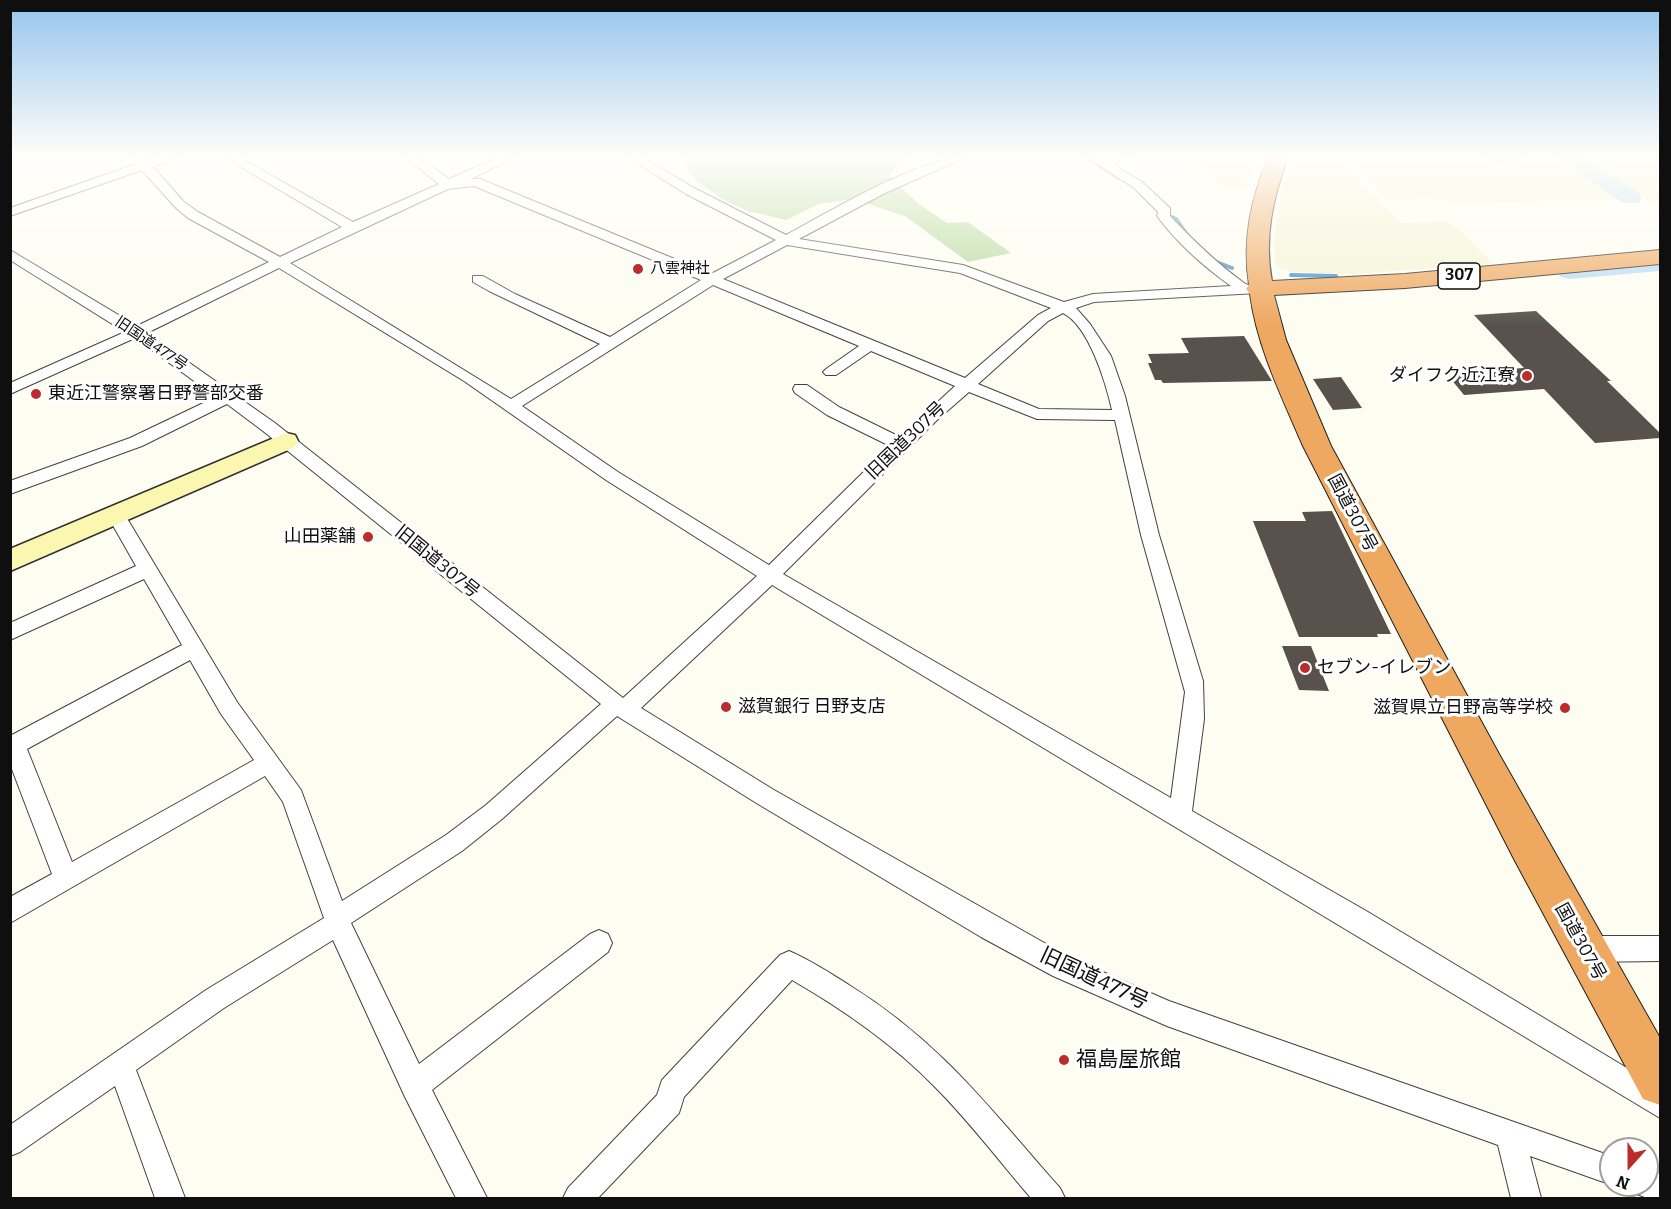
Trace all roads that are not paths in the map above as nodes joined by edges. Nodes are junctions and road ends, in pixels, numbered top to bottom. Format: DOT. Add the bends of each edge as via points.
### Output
graph roads {
  1 [pos="191,213"];
  2 [pos="327,213"];
  3 [pos="385,213"];
  4 [pos="553,213"];
  5 [pos="732,213"];
  6 [pos="838,213"];
  7 [pos="1163,213"];
  8 [pos="1260,213"];
  9 [pos="352,228"];
  10 [pos="787,241"];
  11 [pos="10,254"];
  12 [pos="1660,257"];
  13 [pos="279,262"];
  14 [pos="478,279"];
  15 [pos="714,279"];
  16 [pos="1251,289"];
  17 [pos="1062,307"];
  18 [pos="136,332"];
  19 [pos="609,343"];
  20 [pos="870,345"];
  21 [pos="831,372"];
  22 [pos="965,385"];
  23 [pos="10,389"];
  24 [pos="801,389"];
  25 [pos="229,397"];
  26 [pos="511,406"];
  27 [pos="1121,415"];
  28 [pos="286,441"];
  29 [pos="902,445"];
  30 [pos="10,488"];
  31 [pos="116,515"];
  32 [pos="10,561"];
  33 [pos="147,569"];
  34 [pos="770,575"];
  35 [pos="10,632"];
  36 [pos="193,649"];
  37 [pos="621,707"];
  38 [pos="12,746"];
  39 [pos="268,763"];
  40 [pos="1180,815"];
  41 [pos="66,879"];
  42 [pos="10,911"];
  43 [pos="337,921"];
  44 [pos="599,943"];
  45 [pos="1583,949"];
  46 [pos="1660,950"];
  47 [pos="120,1063"];
  48 [pos="1660,1082"];
  49 [pos="415,1087"];
  50 [pos="1660,1104"];
  51 [pos="1510,1137"];
  52 [pos="10,1142"];
  53 [pos="1599,1167"];
  54 [pos="170,1198"];
  55 [pos="472,1198"];
  56 [pos="578,1198"];
  57 [pos="1050,1198"];
  58 [pos="1526,1198"];
  1 -- 13 [label="street"];
  2 -- 9 [label="street"];
  3 -- 9 [label="street"];
  4 -- 15 [label="street"];
  5 -- 10 [label="street"];
  6 -- 10 [label="street"];
  7 -- 16 [label="street" via="1212,266"];
  8 -- 16 [label="highway, 国道307号"];
  9 -- 13 [label="street"];
  10 -- 15 [label="street"];
  10 -- 17 [label="street" via="963,268"];
  11 -- 18 [label="street, 旧国道477号"];
  12 -- 16 [label="highway, 307" via="1405,281"];
  13 -- 18 [label="street"];
  13 -- 26 [label="street"];
  14 -- 19 [label="street" via="520,303 556,315"];
  15 -- 19 [label="street"];
  15 -- 20 [label="street"];
  16 -- 17 [label="street, 旧国道307号" via="1110,296"];
  16 -- 45 [label="highway, 国道307号" via="1317,446"];
  17 -- 22 [label="street, 旧国道307号"];
  17 -- 27 [label="street" via="1073,312 1103,356"];
  18 -- 23 [label="street"];
  18 -- 25 [label="street, 旧国道477号"];
  19 -- 26 [label="street"];
  20 -- 21 [label="street"];
  20 -- 22 [label="street"];
  22 -- 27 [label="street" via="1037,414"];
  22 -- 29 [label="street, 旧国道307号"];
  24 -- 29 [label="street" via="833,411"];
  25 -- 28 [label="street, 旧国道477号"];
  25 -- 30 [label="street" via="136,442"];
  26 -- 34 [label="street" via="612,476"];
  27 -- 40 [label="street" via="1195,692"];
  28 -- 31 [label="street"];
  28 -- 37 [label="street, 旧国道307号"];
  29 -- 34 [label="street, 旧国道307号"];
  31 -- 32 [label="street"];
  31 -- 33 [label="street"];
  33 -- 35 [label="street"];
  33 -- 36 [label="street"];
  34 -- 37 [label="street, 旧国道307号"];
  34 -- 40 [label="street"];
  36 -- 38 [label="street"];
  36 -- 39 [label="street"];
  37 -- 43 [label="street" via="454,843"];
  37 -- 51 [label="street, 旧国道477号" via="863,855 1062,967 1167,1013"];
  38 -- 41 [label="street"];
  39 -- 41 [label="street"];
  39 -- 43 [label="street" via="293,797"];
  40 -- 50 [label="street"];
  41 -- 42 [label="street"];
  43 -- 47 [label="street"];
  43 -- 49 [label="street"];
  44 -- 49 [label="street"];
  45 -- 46 [label="street"];
  45 -- 48 [label="highway, 国道307号"];
  47 -- 52 [label="street"];
  47 -- 54 [label="street"];
  49 -- 55 [label="street"];
  51 -- 53 [label="street, 旧国道477号"];
  51 -- 58 [label="street"];
  56 -- 57 [label="street" via="669,1103 672,1090 789,964 862,1008 928,1061"];
}
